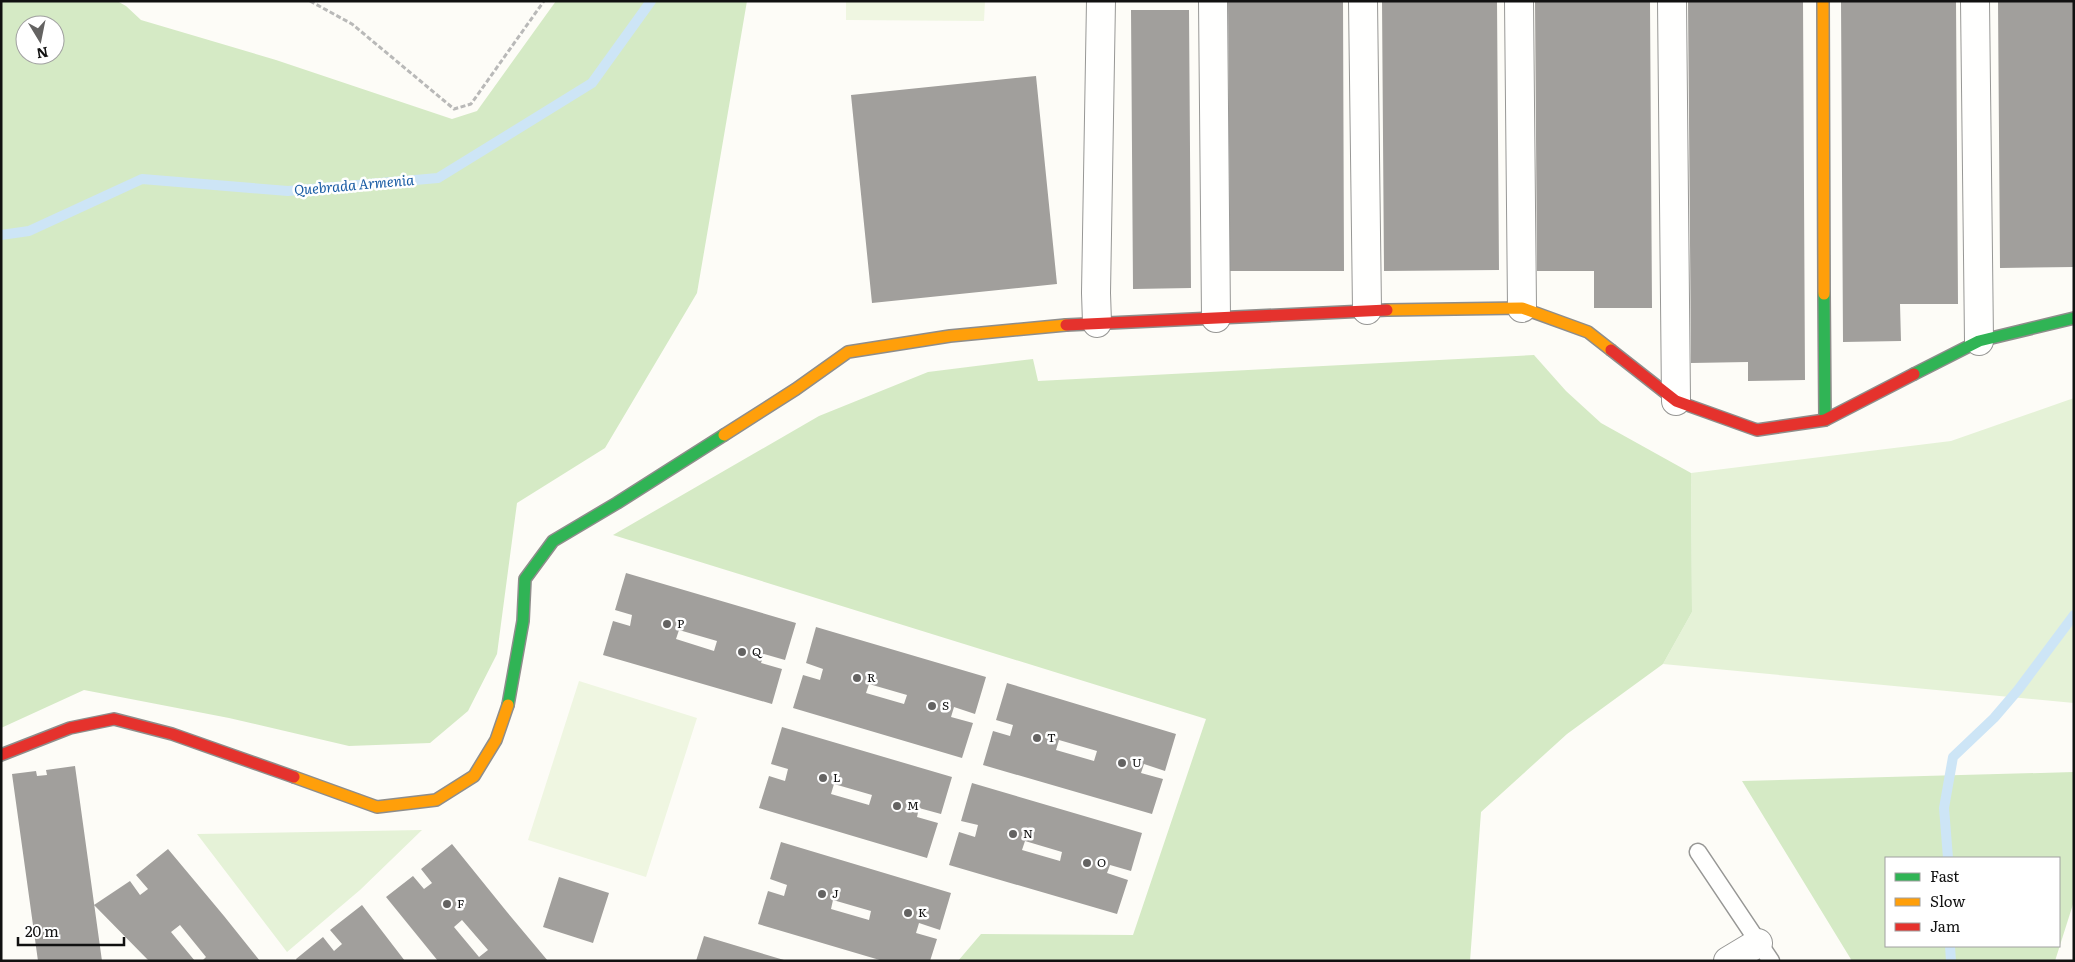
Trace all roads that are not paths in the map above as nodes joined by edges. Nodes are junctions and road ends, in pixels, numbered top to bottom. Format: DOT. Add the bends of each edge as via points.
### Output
graph roads {
  1 [pos="1101,1"];
  2 [pos="1213,1"];
  3 [pos="1363,1"];
  4 [pos="1519,1"];
  5 [pos="1672,1"];
  6 [pos="1823,1"];
  7 [pos="1976,1"];
  8 [pos="1522,308"];
  9 [pos="1367,310"];
  10 [pos="1216,318"];
  11 [pos="2074,318"];
  12 [pos="1097,323"];
  13 [pos="1979,341"];
  14 [pos="1676,401"];
  15 [pos="1825,420"];
  16 [pos="1,755"];
  17 [pos="1698,852"];
  18 [pos="1764,952"];
  19 [pos="1728,961"];
  1 -- 12 [label="street"];
  2 -- 10 [label="street"];
  3 -- 9 [label="street"];
  4 -- 8 [label="street"];
  5 -- 14 [label="street"];
  6 -- 15 [label="street"];
  7 -- 13 [label="street"];
  8 -- 9 [label="street"];
  8 -- 14 [label="street" via="1588,332"];
  9 -- 10 [label="street"];
  10 -- 12 [label="street"];
  11 -- 13 [label="street"];
  12 -- 16 [label="street" via="950,336 848,352 796,389 553,541 525,579 522,621 509,695 496,740 474,776 436,800 376,807 172,734 114,719 70,728"];
  13 -- 15 [label="street"];
  14 -- 15 [label="street" via="1757,430"];
  17 -- 18 [label="lane"];
  18 -- 19 [label="street"];
}
